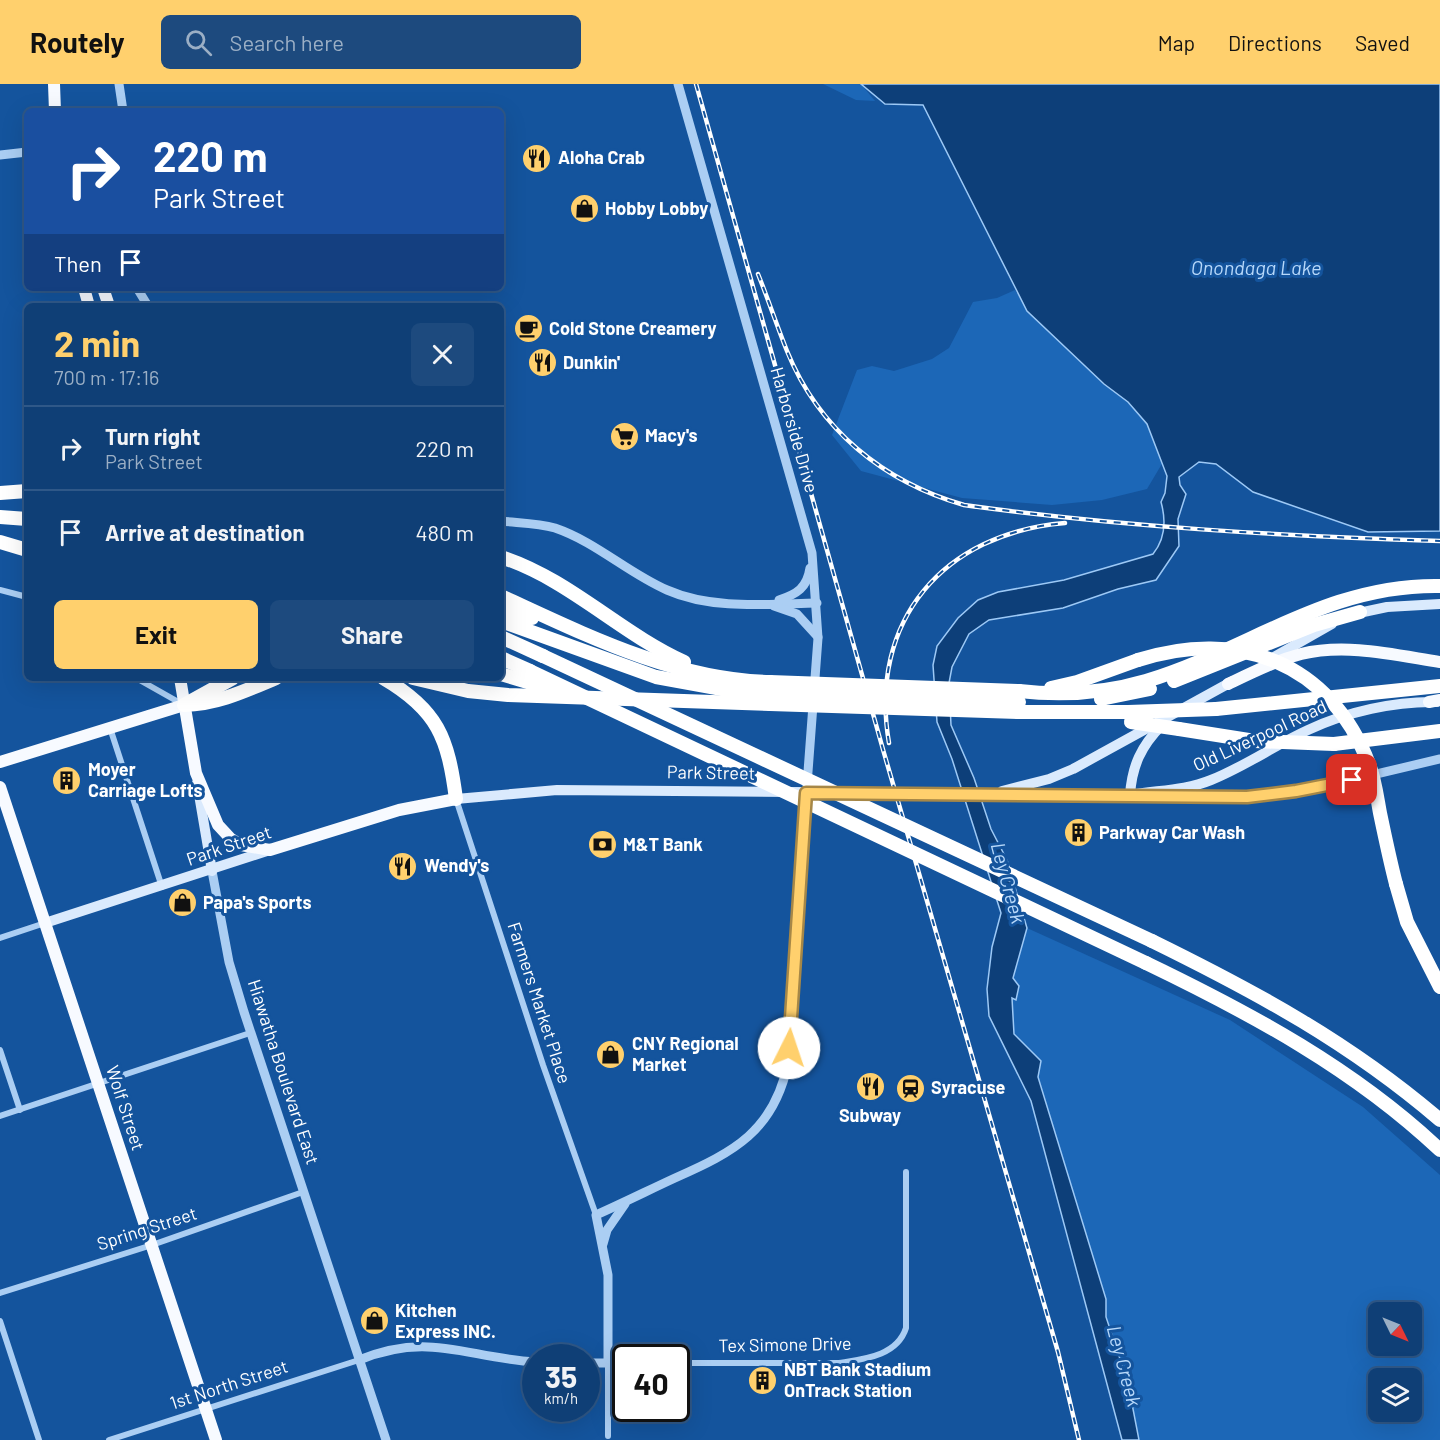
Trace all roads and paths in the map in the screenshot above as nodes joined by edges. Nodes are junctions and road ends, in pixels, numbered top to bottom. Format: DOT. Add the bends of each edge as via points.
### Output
graph roads {
  1 [pos="54,84"];
  2 [pos="119,84"];
  3 [pos="678,84"];
  4 [pos="55,108"];
  5 [pos="123,108"];
  6 [pos="24,152"];
  7 [pos="0,155"];
  8 [pos="24,491"];
  9 [pos="0,493"];
  10 [pos="0,499"];
  11 [pos="24,500"];
  12 [pos="0,517"];
  13 [pos="24,519"];
  14 [pos="504,521"];
  15 [pos="24,540"];
  16 [pos="0,541"];
  17 [pos="24,549"];
  18 [pos="812,553"];
  19 [pos="504,558"];
  20 [pos="1440,586"];
  21 [pos="0,590"];
  22 [pos="24,596"];
  23 [pos="504,597"];
  24 [pos="816,603"];
  25 [pos="769,604"];
  26 [pos="1440,604"];
  27 [pos="504,609"];
  28 [pos="1360,612"];
  29 [pos="504,622"];
  30 [pos="504,638"];
  31 [pos="818,638"];
  32 [pos="616,645"];
  33 [pos="504,659"];
  34 [pos="1440,662"];
  35 [pos="504,675"];
  36 [pos="725,678"];
  37 [pos="141,681"];
  38 [pos="180,681"];
  39 [pos="228,681"];
  40 [pos="269,681"];
  41 [pos="388,681"];
  42 [pos="426,681"];
  43 [pos="1228,684"];
  44 [pos="1440,686"];
  45 [pos="770,693"];
  46 [pos="1436,701"];
  47 [pos="593,702"];
  48 [pos="1019,702"];
  49 [pos="184,705"];
  50 [pos="1171,716"];
  51 [pos="1129,717"];
  52 [pos="110,728"];
  53 [pos="1440,731"];
  54 [pos="1440,740"];
  55 [pos="1334,744"];
  56 [pos="1440,759"];
  57 [pos="0,762"];
  58 [pos="196,773"];
  59 [pos="0,787"];
  60 [pos="806,793"];
  61 [pos="985,795"];
  62 [pos="1130,795"];
  63 [pos="456,799"];
  64 [pos="270,850"];
  65 [pos="212,871"];
  66 [pos="162,887"];
  67 [pos="45,923"];
  68 [pos="0,938"];
  69 [pos="1440,987"];
  70 [pos="250,1033"];
  71 [pos="0,1050"];
  72 [pos="99,1085"];
  73 [pos="20,1110"];
  74 [pos="0,1116"];
  75 [pos="1440,1120"];
  76 [pos="1440,1150"];
  77 [pos="906,1172"];
  78 [pos="303,1192"];
  79 [pos="627,1200"];
  80 [pos="596,1215"];
  81 [pos="152,1245"];
  82 [pos="603,1246"];
  83 [pos="0,1293"];
  84 [pos="0,1321"];
  85 [pos="359,1360"];
  86 [pos="522,1360"];
  87 [pos="600,1363"];
  88 [pos="608,1363"];
  89 [pos="612,1363"];
  90 [pos="690,1363"];
  91 [pos="206,1407"];
  92 [pos="608,1436"];
  93 [pos="39,1440"];
  94 [pos="109,1440"];
  95 [pos="216,1440"];
  96 [pos="386,1440"];
  1 -- 4 [label="main road"];
  2 -- 5 [label="street"];
  3 -- 18 [label="street, Harborside Drive"];
  6 -- 7 [label="street"];
  8 -- 9 [label="highway"];
  10 -- 11 [label="highway"];
  12 -- 13 [label="highway"];
  14 -- 25 [label="street" via="555,528 579,538 669,591 716,602"];
  15 -- 16 [label="highway"];
  16 -- 17 [label="highway"];
  18 -- 24 [label="street, Harborside Drive"];
  18 -- 25 [label="street" via="804,588"];
  19 -- 36 [label="highway" via="551,579 663,653"];
  20 -- 48 [label="highway" via="1392,588 1328,604 1145,681"];
  21 -- 22 [label="street"];
  23 -- 32 [label="highway"];
  24 -- 25 [label="street"];
  24 -- 31 [label="street, Harborside Drive"];
  25 -- 31 [label="street" via="797,614"];
  26 -- 28 [label="main road"];
  27 -- 32 [label="highway"];
  28 -- 43 [label="main road" via="1307,636"];
  28 -- 48 [label="highway" via="1314,625 1196,673 1124,696 1074,702"];
  29 -- 45 [label="highway" via="656,677 733,691"];
  30 -- 75 [label="highway, bridge" via="1245,987 1357,1055"];
  31 -- 60 [label="street, Harborside Drive"];
  32 -- 36 [label="highway" via="654,661"];
  33 -- 47 [label="highway, bridge"];
  34 -- 43 [label="main road" via="1335,649 1284,660"];
  35 -- 47 [label="highway, bridge"];
  36 -- 45 [label="highway"];
  37 -- 49 [label="street"];
  38 -- 49 [label="main road, Hiawatha Boulevard East"];
  39 -- 49 [label="highway"];
  40 -- 49 [label="highway" via="217,702"];
  41 -- 63 [label="highway" via="411,696 439,728 451,763"];
  42 -- 45 [label="highway" via="508,695"];
  43 -- 50 [label="main road"];
  44 -- 51 [label="highway, bridge"];
  45 -- 48 [label="highway, bridge"];
  45 -- 48 [label="highway, bridge"];
  46 -- 62 [label="main road, Old Liverpool Road" via="1338,717 1210,780 1178,790"];
  47 -- 76 [label="highway, bridge" via="1258,1018 1351,1077"];
  48 -- 51 [label="highway" via="1047,712"];
  48 -- 69 [label="highway, bridge" via="1173,650 1227,647 1279,662 1310,681 1344,715 1369,764 1407,922"];
  49 -- 52 [label="main road"];
  49 -- 58 [label="main road, Hiawatha Boulevard East"];
  50 -- 61 [label="main road" via="1073,769"];
  50 -- 62 [label="main road" via="1140,750 1132,772"];
  51 -- 55 [label="highway, bridge" via="1255,741"];
  52 -- 57 [label="main road"];
  52 -- 66 [label="street"];
  53 -- 55 [label="highway"];
  54 -- 55 [label="highway"];
  56 -- 62 [label="street, Park Street" via="1317,788 1262,796"];
  58 -- 64 [label="main road" via="223,833 241,845"];
  58 -- 65 [label="main road, Hiawatha Boulevard East"];
  59 -- 67 [label="main road, Wolf Street"];
  60 -- 61 [label="main road, Park Street"];
  60 -- 63 [label="main road, Park Street" via="557,790"];
  60 -- 79 [label="street, Harborside Drive" via="788,1063 778,1099 755,1131 734,1149"];
  61 -- 62 [label="main road, Park Street"];
  63 -- 64 [label="main road, Park Street" via="399,810"];
  63 -- 80 [label="street, Farmers Market Place"];
  64 -- 65 [label="main road, Park Street"];
  65 -- 66 [label="main road, Park Street"];
  65 -- 70 [label="street, Hiawatha Boulevard East" via="229,962"];
  66 -- 67 [label="main road, Park Street"];
  67 -- 68 [label="street, Park Street"];
  67 -- 72 [label="main road, Wolf Street"];
  70 -- 72 [label="street"];
  70 -- 78 [label="street, Hiawatha Boulevard East"];
  71 -- 73 [label="street"];
  72 -- 73 [label="street"];
  72 -- 81 [label="main road, Wolf Street"];
  73 -- 74 [label="street"];
  77 -- 90 [label="street, Tex Simone Drive" via="906,1328 893,1347 861,1360 838,1363"];
  78 -- 81 [label="street, Spring Street"];
  78 -- 85 [label="street, Hiawatha Boulevard East"];
  79 -- 80 [label="street, Harborside Drive"];
  79 -- 82 [label="street" via="613,1219"];
  80 -- 82 [label="street"];
  81 -- 83 [label="street, Spring Street"];
  81 -- 91 [label="main road, Wolf Street"];
  82 -- 88 [label="street" via="609,1292"];
  84 -- 93 [label="street"];
  85 -- 86 [label="street" via="401,1346 425,1345"];
  85 -- 91 [label="street, 1st North Street"];
  85 -- 96 [label="street, Hiawatha Boulevard East"];
  87 -- 88 [label="street"];
  88 -- 89 [label="street"];
  88 -- 92 [label="street"];
  91 -- 94 [label="street, 1st North Street"];
  91 -- 95 [label="main road, Wolf Street"];
}
